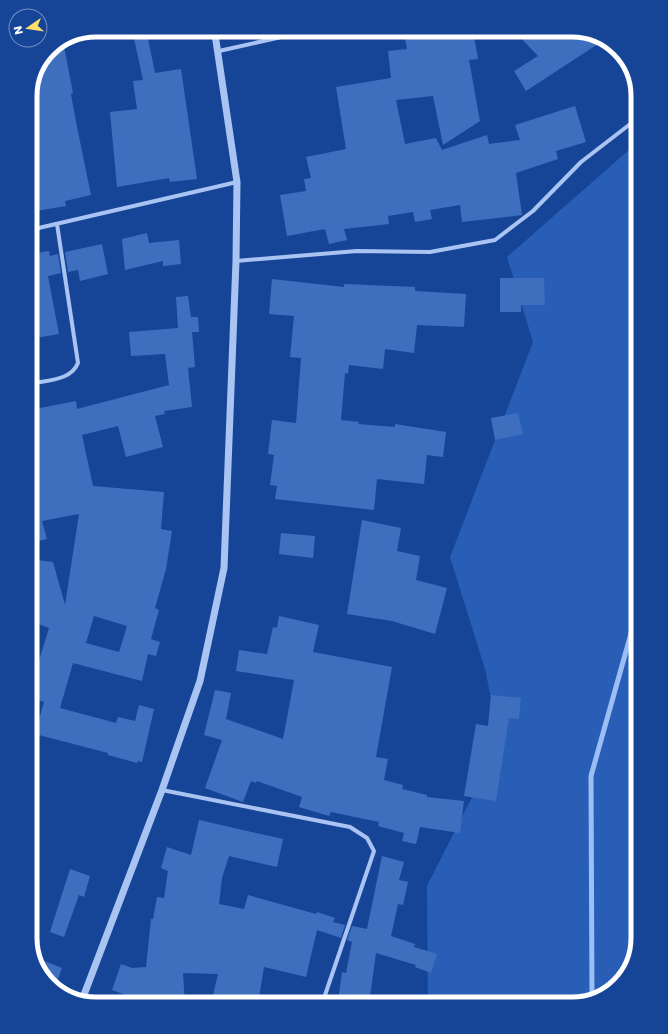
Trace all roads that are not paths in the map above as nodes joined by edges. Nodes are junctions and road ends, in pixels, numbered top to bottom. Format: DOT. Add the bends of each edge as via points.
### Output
graph roads {
  1 [pos="216,37"];
  2 [pos="281,37"];
  3 [pos="219,51"];
  4 [pos="631,123"];
  5 [pos="237,182"];
  6 [pos="57,224"];
  7 [pos="37,228"];
  8 [pos="236,260"];
  9 [pos="37,382"];
  10 [pos="162,790"];
  11 [pos="84,996"];
  12 [pos="324,997"];
  1 -- 3 [label="street"];
  2 -- 3 [label="street"];
  3 -- 5 [label="street"];
  4 -- 8 [label="street" via="581,162 534,211 495,240 430,252 357,251"];
  5 -- 6 [label="street"];
  5 -- 8 [label="street"];
  6 -- 7 [label="street"];
  6 -- 9 [label="street" via="78,363 75,371 67,376"];
  8 -- 10 [label="street" via="224,568 200,681"];
  10 -- 11 [label="street"];
  10 -- 12 [label="street" via="350,827 367,838 374,851"];
}
